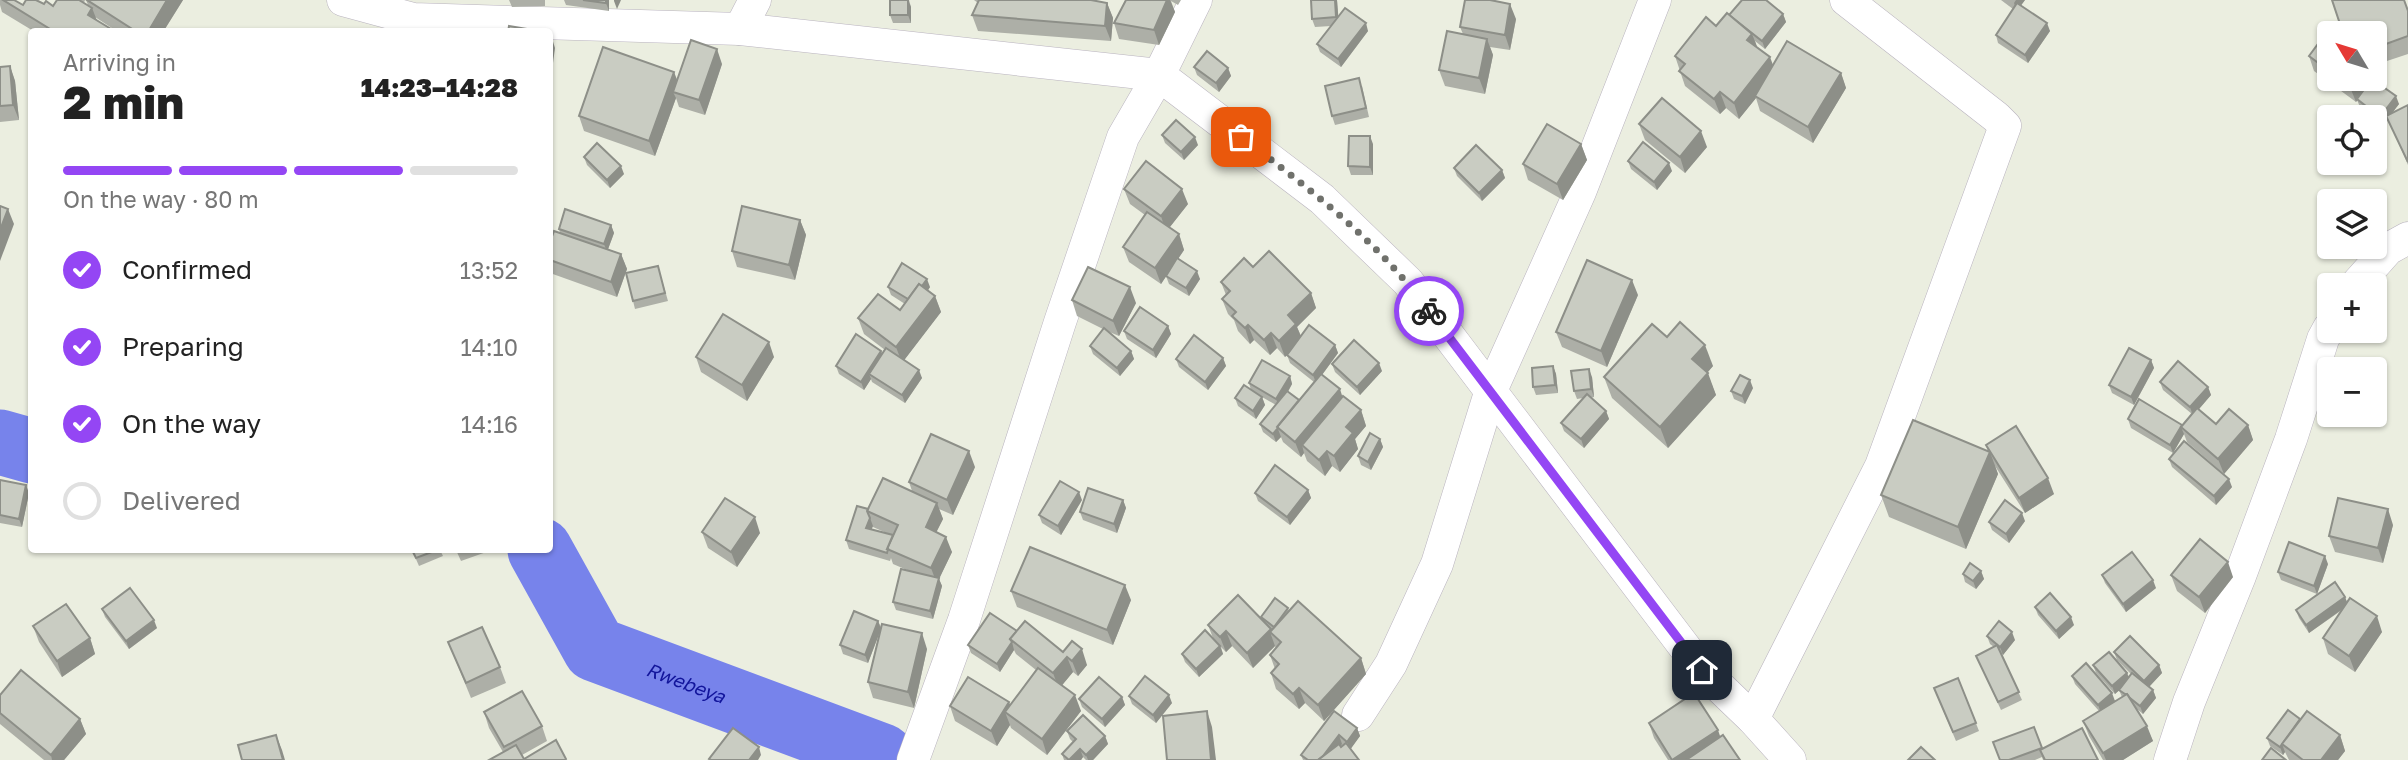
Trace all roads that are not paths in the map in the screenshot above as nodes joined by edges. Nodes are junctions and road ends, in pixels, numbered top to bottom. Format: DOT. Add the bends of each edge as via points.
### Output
graph roads {
  1 [pos="343,0"];
  2 [pos="755,0"];
  3 [pos="1196,0"];
  4 [pos="1655,0"];
  5 [pos="1846,0"];
  6 [pos="740,29"];
  7 [pos="1159,75"];
  8 [pos="2408,238"];
  9 [pos="2367,273"];
  10 [pos="2322,343"];
  11 [pos="1490,393"];
  12 [pos="1358,715"];
  13 [pos="1753,719"];
  14 [pos="913,760"];
  15 [pos="1790,760"];
  16 [pos="2170,760"];
  1 -- 6 [label="street" via="413,19"];
  2 -- 6 [label="street"];
  3 -- 7 [label="street"];
  4 -- 11 [label="street" via="1580,192"];
  5 -- 13 [label="street" via="2005,126 1881,466"];
  6 -- 7 [label="street"];
  7 -- 11 [label="street" via="1322,199 1408,282"];
  7 -- 14 [label="street" via="1122,137 964,620"];
  8 -- 9 [label="street" via="2388,249"];
  10 -- 16 [label="street" via="2287,450"];
  11 -- 12 [label="street" via="1437,564 1391,664"];
  11 -- 13 [label="street" via="1702,670"];
  13 -- 15 [label="street"];
}
